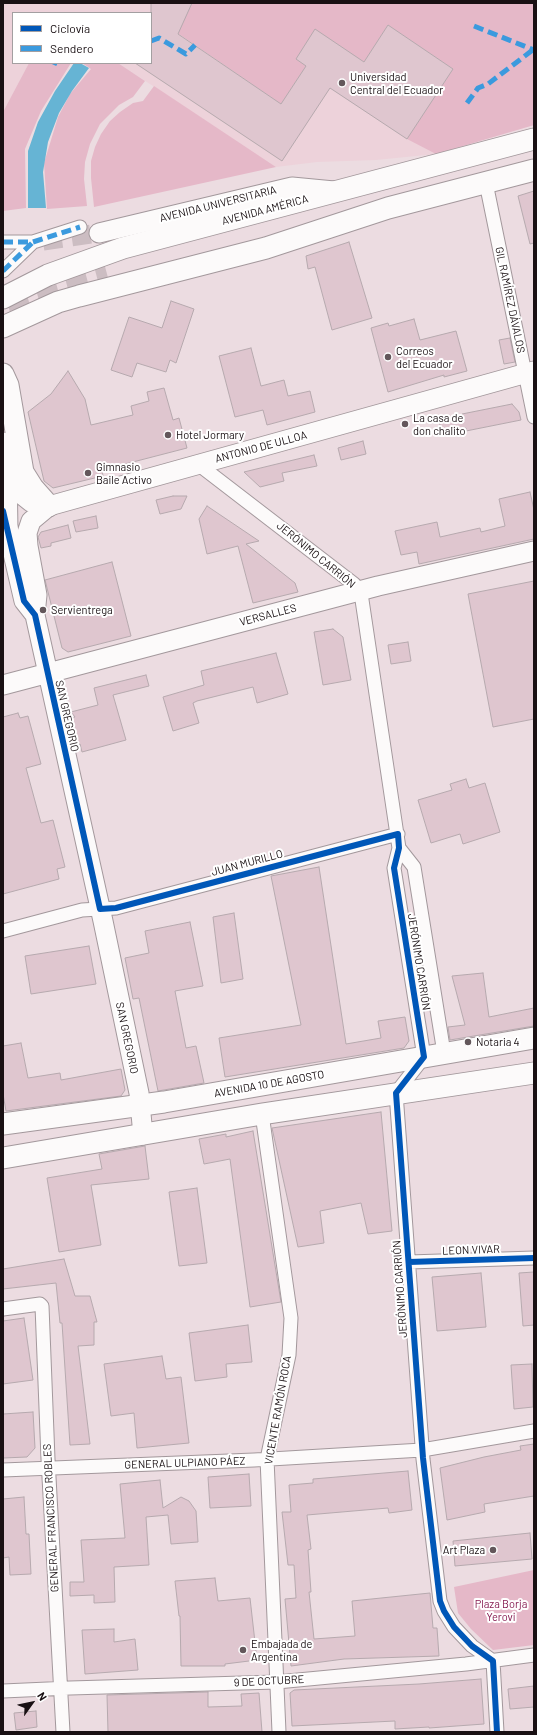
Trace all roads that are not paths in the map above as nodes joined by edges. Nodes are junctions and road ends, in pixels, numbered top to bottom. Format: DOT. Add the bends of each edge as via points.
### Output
graph roads {
  1 [pos="534,139"];
  2 [pos="534,170"];
  3 [pos="486,183"];
  4 [pos="337,191"];
  5 [pos="388,208"];
  6 [pos="80,227"];
  7 [pos="99,233"];
  8 [pos="3,242"];
  9 [pos="33,242"];
  10 [pos="3,272"];
  11 [pos="107,274"];
  12 [pos="3,298"];
  13 [pos="3,327"];
  14 [pos="530,373"];
  15 [pos="3,374"];
  16 [pos="534,417"];
  17 [pos="3,442"];
  18 [pos="7,464"];
  19 [pos="198,464"];
  20 [pos="49,506"];
  21 [pos="3,511"];
  22 [pos="8,532"];
  23 [pos="534,551"];
  24 [pos="360,591"];
  25 [pos="35,615"];
  26 [pos="47,674"];
  27 [pos="3,686"];
  28 [pos="398,834"];
  29 [pos="399,848"];
  30 [pos="100,909"];
  31 [pos="3,931"];
  32 [pos="534,1038"];
  33 [pos="444,1053"];
  34 [pos="424,1057"];
  35 [pos="534,1073"];
  36 [pos="396,1094"];
  37 [pos="141,1105"];
  38 [pos="262,1114"];
  39 [pos="3,1124"];
  40 [pos="143,1135"];
  41 [pos="3,1158"];
  42 [pos="534,1258"];
  43 [pos="409,1262"];
  44 [pos="3,1309"];
  45 [pos="534,1431"];
  46 [pos="422,1450"];
  47 [pos="267,1459"];
  48 [pos="49,1468"];
  49 [pos="3,1470"];
  50 [pos="534,1655"];
  51 [pos="493,1661"];
  52 [pos="277,1682"];
  53 [pos="60,1688"];
  54 [pos="3,1691"];
  55 [pos="63,1732"];
  56 [pos="279,1732"];
  57 [pos="497,1732"];
  1 -- 4 [label="main road, AVENIDA AMÉRICA"];
  2 -- 3 [label="main road"];
  3 -- 5 [label="main road"];
  3 -- 14 [label="street, GIL RAMÍREZ DÁVALOS"];
  4 -- 7 [label="street, AVENIDA UNIVERSITARIA" via="292,187"];
  4 -- 12 [label="main road, AVENIDA AMÉRICA" via="97,257 48,275"];
  5 -- 11 [label="main road" via="258,236"];
  5 -- 13 [label="main road" via="266,248 58,302"];
  6 -- 9 [label="street"];
  8 -- 9 [label="street"];
  9 -- 10 [label="street"];
  14 -- 16 [label="street, GIL RAMÍREZ DÁVALOS"];
  14 -- 19 [label="street, ANTONIO DE ULLOA"];
  15 -- 20 [label="main road" via="8,385 23,472 32,488"];
  17 -- 18 [label="street, SAN GREGORIO"];
  18 -- 20 [label="street" via="21,494 32,502"];
  18 -- 22 [label="street, SAN GREGORIO"];
  19 -- 20 [label="street, ANTONIO DE ULLOA"];
  19 -- 24 [label="street, JERÓNIMO CARRIÓN"];
  20 -- 25 [label="street, SAN GREGORIO" via="31,521 27,533 37,595"];
  21 -- 22 [label="main road"];
  22 -- 25 [label="street, SAN GREGORIO" via="24,601"];
  23 -- 24 [label="street, VERSALLES"];
  24 -- 26 [label="street, VERSALLES"];
  24 -- 28 [label="street, JERÓNIMO CARRIÓN"];
  25 -- 26 [label="street, SAN GREGORIO"];
  26 -- 27 [label="street, VERSALLES"];
  26 -- 30 [label="street, SAN GREGORIO"];
  28 -- 29 [label="street, JERÓNIMO CARRIÓN"];
  28 -- 30 [label="street, JUAN MURILLO" via="116,908"];
  29 -- 33 [label="street, JERÓNIMO CARRIÓN" via="414,867"];
  29 -- 34 [label="street, JERÓNIMO CARRIÓN" via="394,868"];
  30 -- 31 [label="street, JUAN MURILLO" via="82,910"];
  30 -- 37 [label="street, SAN GREGORIO"];
  32 -- 33 [label="main road, AVENIDA 10 DE AGOSTO"];
  33 -- 34 [label="main road, AVENIDA 10 DE AGOSTO"];
  34 -- 36 [label="street"];
  34 -- 37 [label="main road, AVENIDA 10 DE AGOSTO"];
  35 -- 36 [label="main road"];
  36 -- 38 [label="main road"];
  36 -- 43 [label="street, JERÓNIMO CARRIÓN"];
  37 -- 39 [label="main road, AVENIDA 10 DE AGOSTO"];
  37 -- 40 [label="street, SAN GREGORIO"];
  38 -- 40 [label="main road"];
  38 -- 47 [label="street, VICENTE RAMÓN ROCA" via="291,1318 289,1355"];
  40 -- 41 [label="main road"];
  42 -- 43 [label="street, LEON VIVAR"];
  43 -- 46 [label="street, JERÓNIMO CARRIÓN"];
  44 -- 48 [label="street, GENERAL FRANCISCO ROBLES" via="41,1305"];
  45 -- 46 [label="street, GENERAL ULPIANO PÁEZ"];
  46 -- 47 [label="street, GENERAL ULPIANO PÁEZ"];
  46 -- 51 [label="street, JERÓNIMO CARRIÓN" via="440,1601 449,1620 460,1634"];
  47 -- 48 [label="street, GENERAL ULPIANO PÁEZ"];
  47 -- 52 [label="street, VICENTE RAMÓN ROCA"];
  48 -- 49 [label="street, GENERAL ULPIANO PÁEZ"];
  48 -- 53 [label="street, GENERAL FRANCISCO ROBLES"];
  50 -- 51 [label="street, 9 DE OCTUBRE"];
  51 -- 52 [label="street, 9 DE OCTUBRE"];
  51 -- 57 [label="street"];
  52 -- 53 [label="street, 9 DE OCTUBRE"];
  52 -- 56 [label="street, VICENTE RAMÓN ROCA"];
  53 -- 54 [label="street, 9 DE OCTUBRE"];
  53 -- 55 [label="street, GENERAL FRANCISCO ROBLES"];
}
